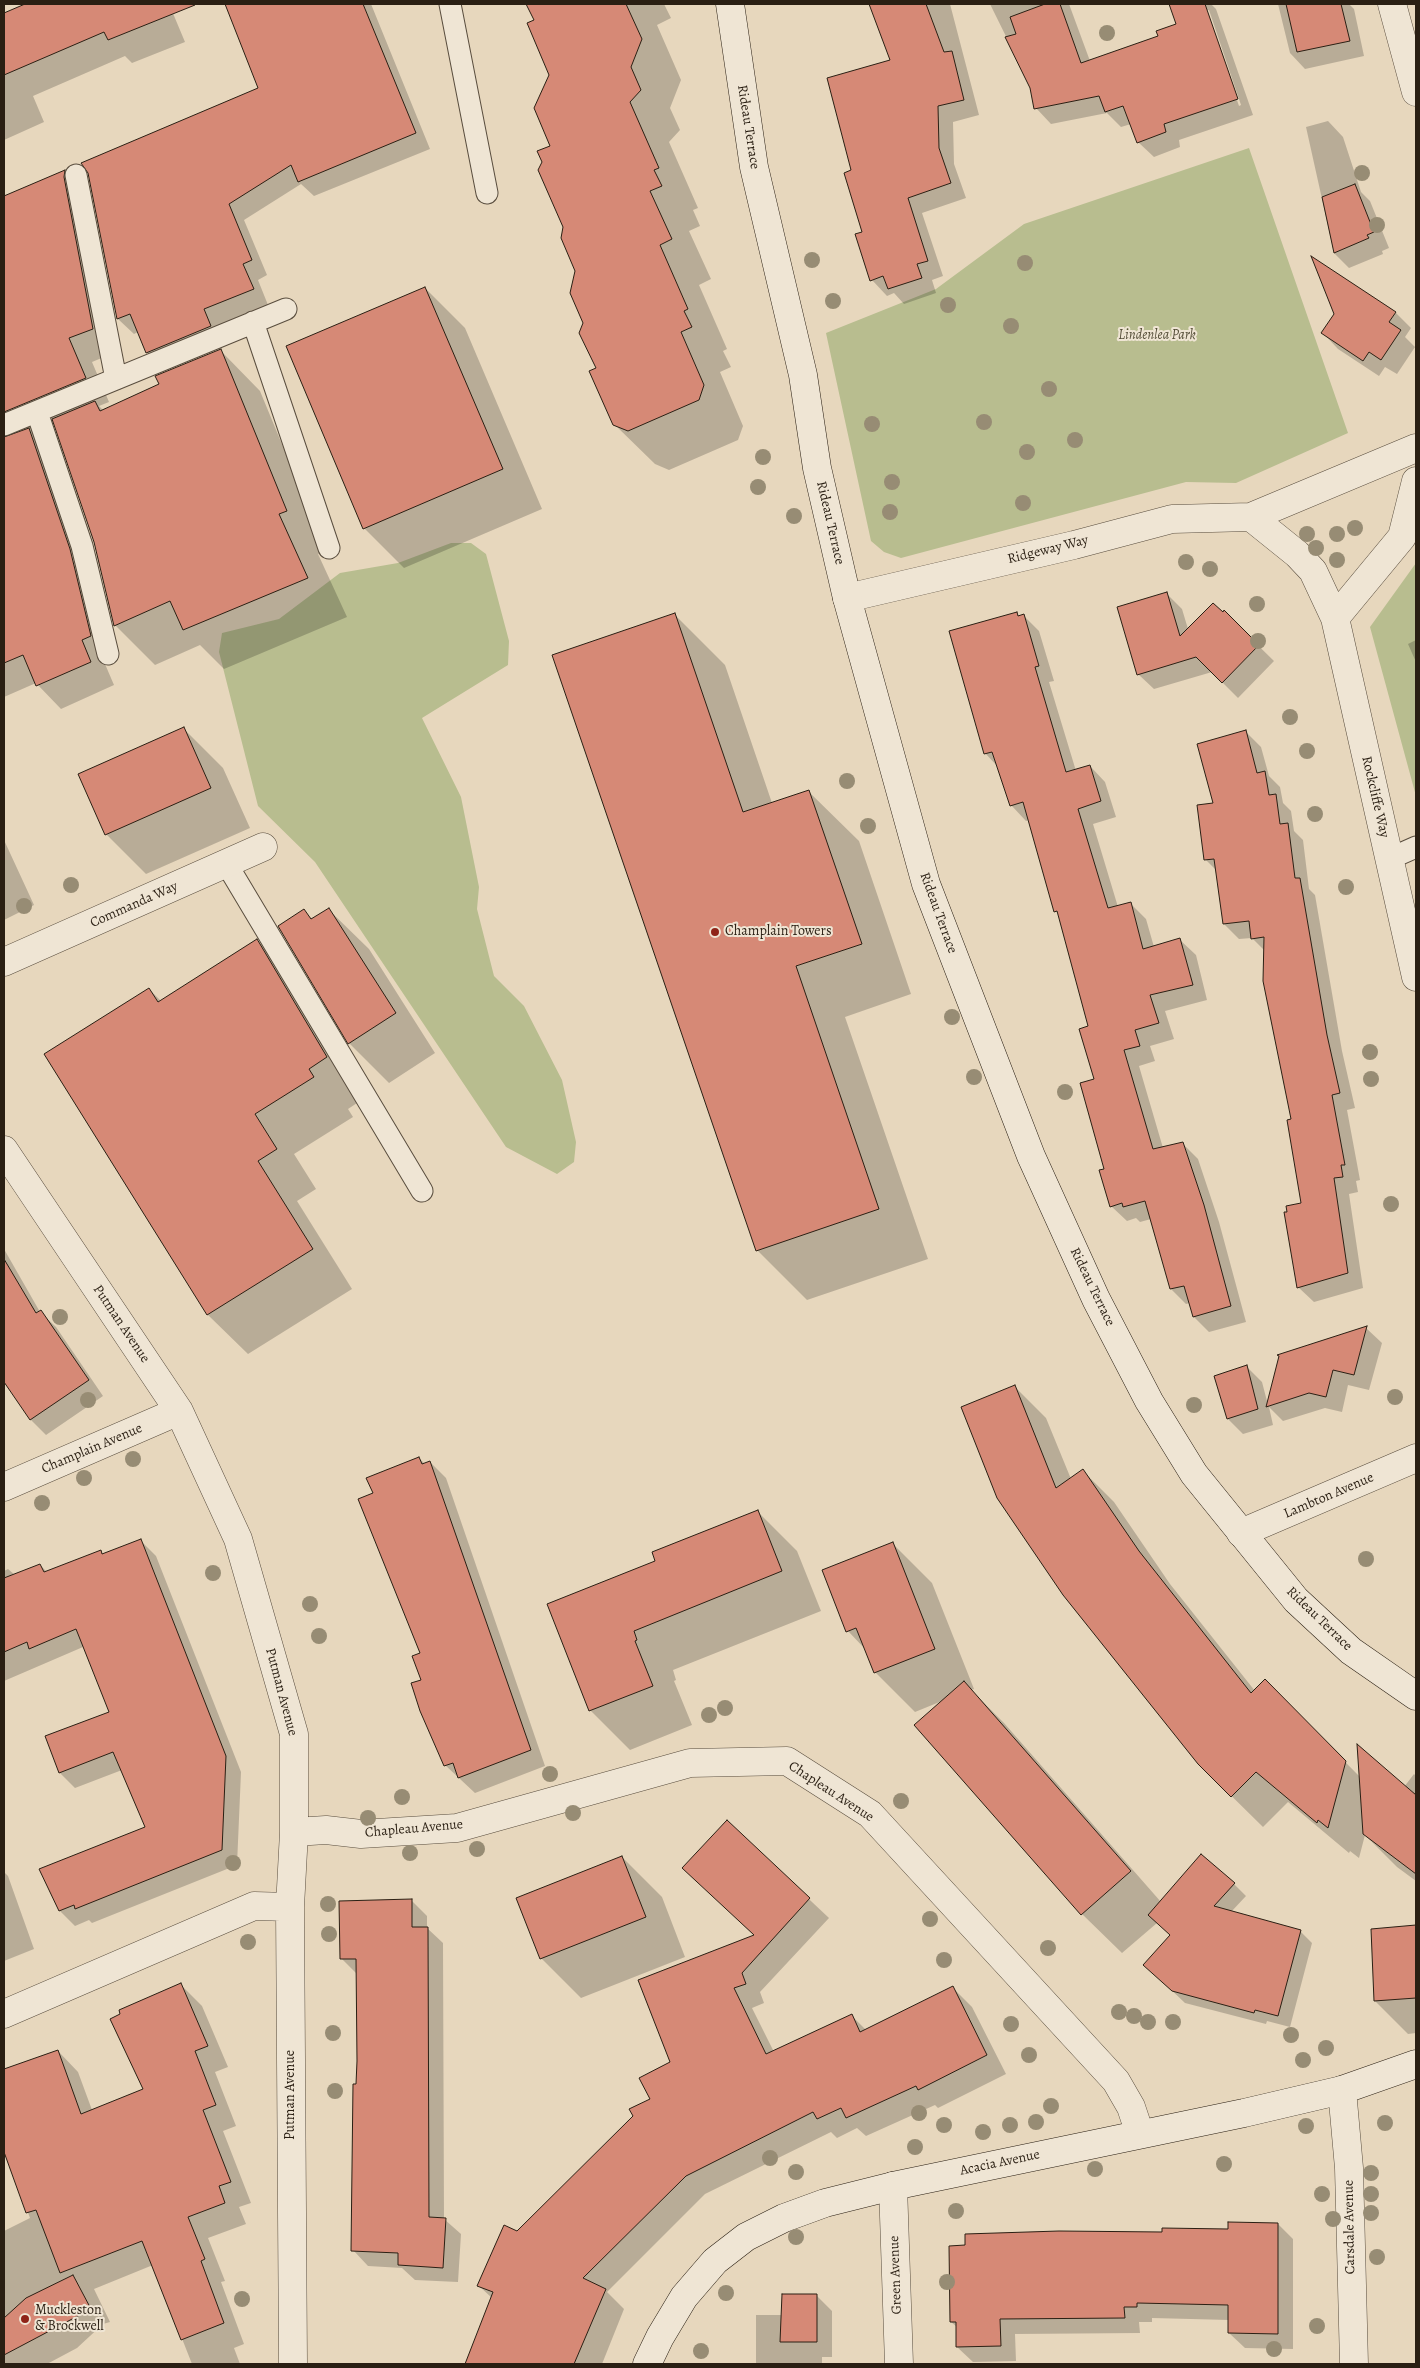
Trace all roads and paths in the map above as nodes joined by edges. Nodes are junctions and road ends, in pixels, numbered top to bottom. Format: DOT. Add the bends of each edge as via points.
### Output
graph roads {
  1 [pos="450,4"];
  2 [pos="730,4"];
  3 [pos="1392,4"];
  4 [pos="1416,92"];
  5 [pos="76,176"];
  6 [pos="487,193"];
  7 [pos="286,308"];
  8 [pos="253,322"];
  9 [pos="116,379"];
  10 [pos="37,412"];
  11 [pos="4,426"];
  12 [pos="1416,448"];
  13 [pos="1416,481"];
  14 [pos="1251,517"];
  15 [pos="329,548"];
  16 [pos="847,598"];
  17 [pos="1335,618"];
  18 [pos="108,654"];
  19 [pos="264,847"];
  20 [pos="1416,847"];
  21 [pos="1389,859"];
  22 [pos="226,864"];
  23 [pos="4,962"];
  24 [pos="1416,977"];
  25 [pos="4,1150"];
  26 [pos="422,1191"];
  27 [pos="179,1411"];
  28 [pos="1416,1458"];
  29 [pos="4,1486"];
  30 [pos="1241,1533"];
  31 [pos="1416,1696"];
  32 [pos="294,1832"];
  33 [pos="290,1907"];
  34 [pos="4,2014"];
  35 [pos="1416,2064"];
  36 [pos="1342,2090"];
  37 [pos="1140,2134"];
  38 [pos="893,2186"];
  39 [pos="294,2364"];
  40 [pos="647,2364"];
  41 [pos="899,2364"];
  42 [pos="1354,2364"];
  1 -- 6 [label="lane"];
  2 -- 16 [label="street, Rideau Terrace" via="754,167 803,375 818,468"];
  3 -- 4 [label="street"];
  5 -- 9 [label="lane"];
  7 -- 8 [label="lane"];
  8 -- 9 [label="lane"];
  8 -- 15 [label="lane"];
  9 -- 10 [label="lane"];
  10 -- 11 [label="lane"];
  10 -- 18 [label="lane" via="82,546"];
  12 -- 14 [label="street"];
  13 -- 17 [label="street" via="1402,537"];
  14 -- 16 [label="street, Ridgeway Way" via="1172,518 1065,547"];
  14 -- 17 [label="street, Rockcliffe Way" via="1297,554 1312,572"];
  16 -- 30 [label="street, Rideau Terrace" via="926,884 1031,1156 1096,1299 1149,1400 1194,1474"];
  17 -- 21 [label="street, Rockcliffe Way"];
  19 -- 22 [label="street, Commanda Way"];
  20 -- 21 [label="lane"];
  21 -- 24 [label="street, Rockcliffe Way"];
  22 -- 23 [label="street, Commanda Way"];
  22 -- 26 [label="lane"];
  25 -- 27 [label="street, Putman Avenue"];
  27 -- 29 [label="street, Champlain Avenue"];
  27 -- 32 [label="street, Putman Avenue" via="238,1539 294,1734"];
  28 -- 30 [label="street, Lambton Avenue"];
  30 -- 31 [label="street, Rideau Terrace" via="1296,1600 1351,1652"];
  32 -- 33 [label="street, Putman Avenue"];
  32 -- 37 [label="street, Chapleau Avenue" via="326,1830 361,1834 458,1828 690,1763 787,1761 870,1814 1116,2080 1131,2107"];
  33 -- 34 [label="street" via="254,1906"];
  33 -- 39 [label="street, Putman Avenue"];
  35 -- 36 [label="street, Acacia Avenue"];
  36 -- 37 [label="street, Acacia Avenue" via="1244,2114"];
  36 -- 42 [label="street, Carsdale Avenue" via="1349,2168"];
  37 -- 38 [label="street, Acacia Avenue"];
  38 -- 40 [label="street, Acacia Avenue" via="825,2203 746,2237 715,2261 684,2297"];
  38 -- 41 [label="street, Green Avenue"];
}
